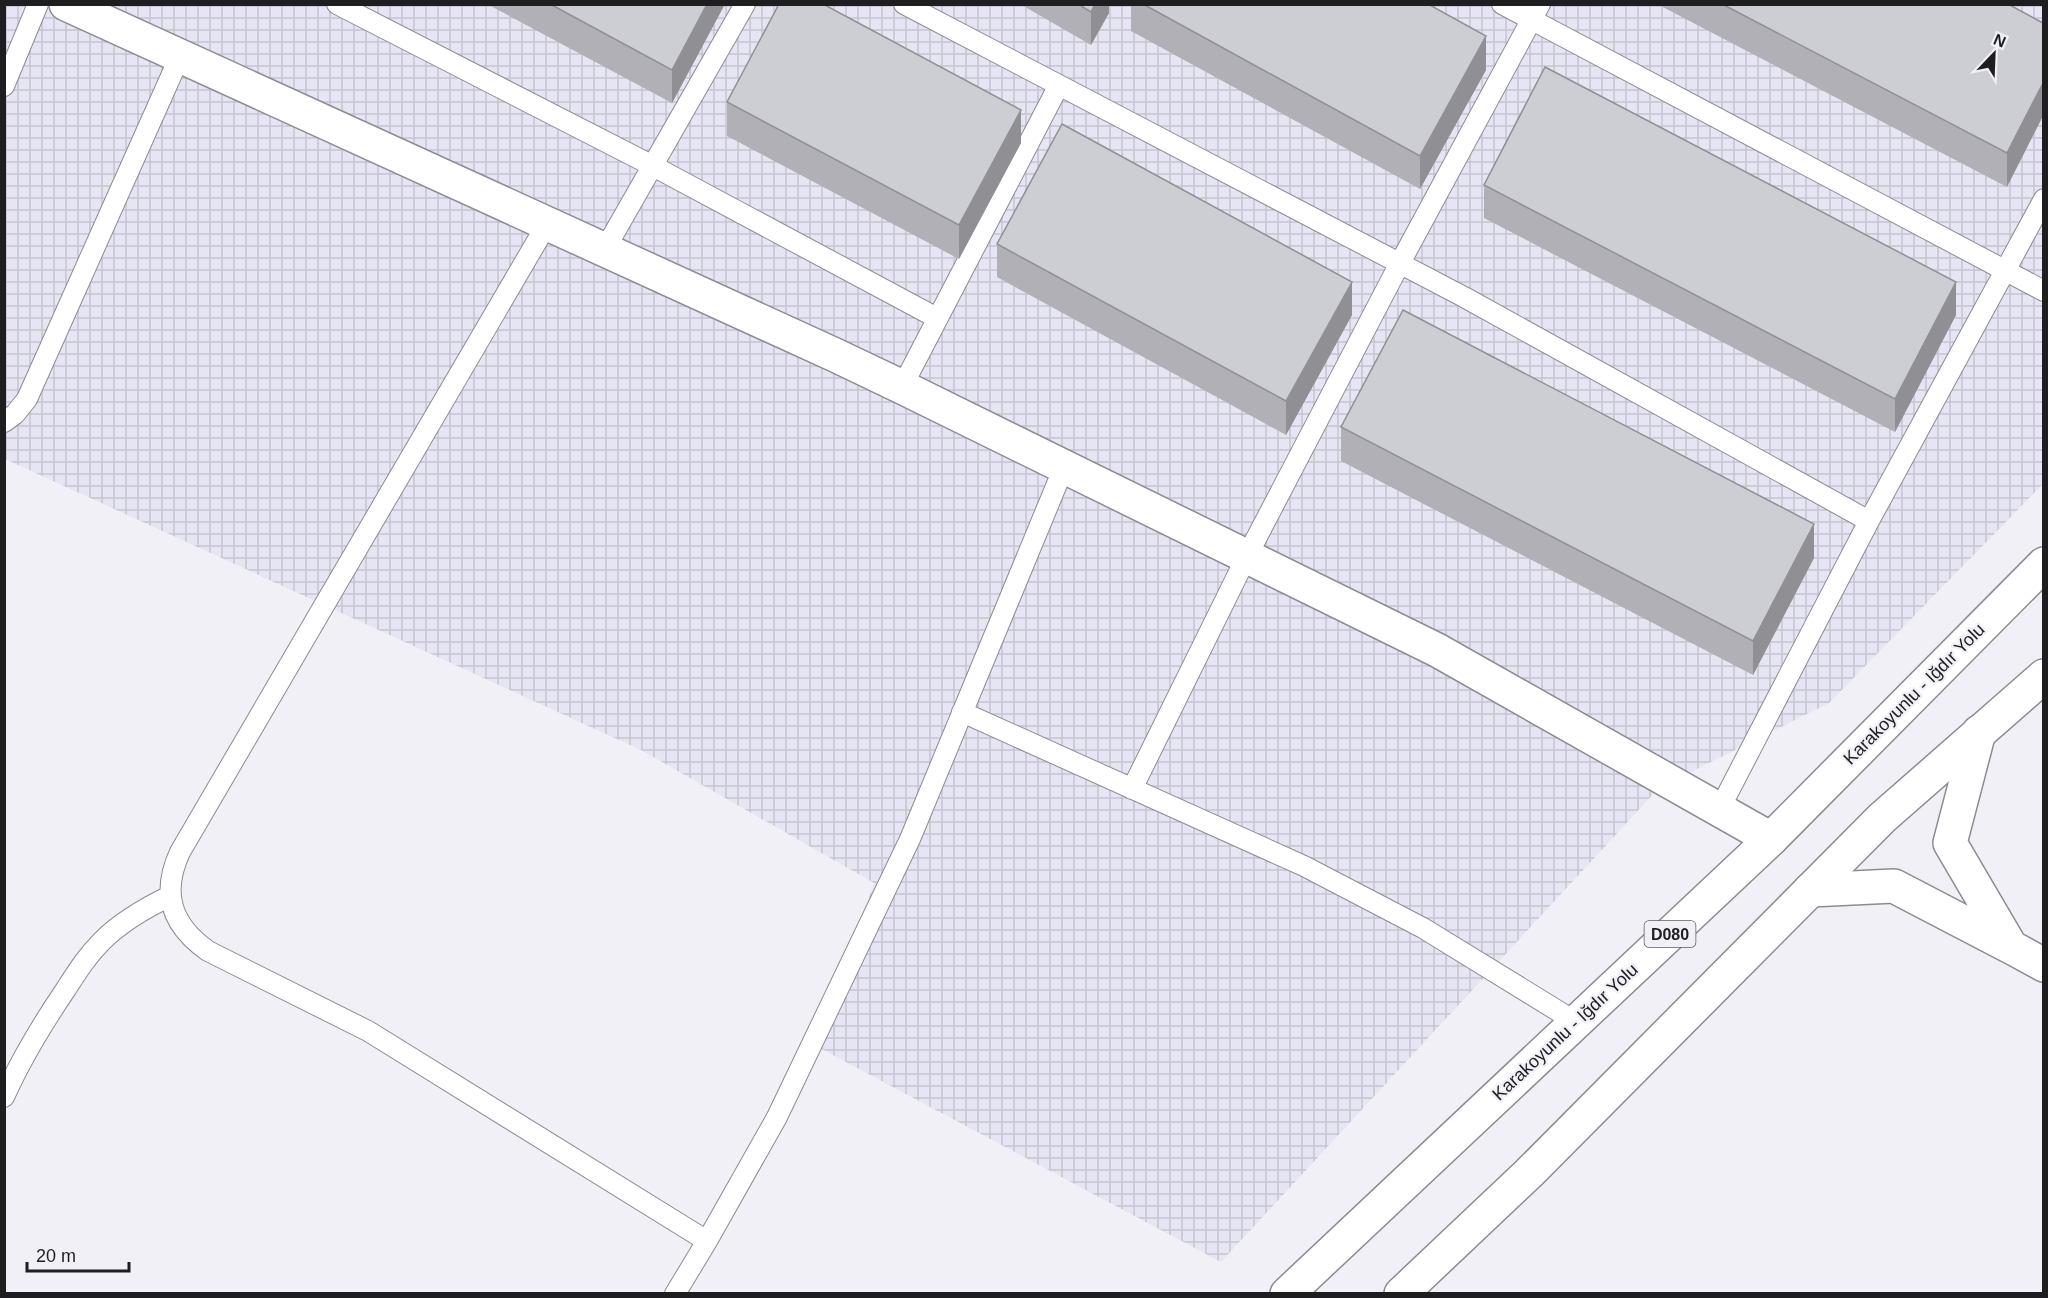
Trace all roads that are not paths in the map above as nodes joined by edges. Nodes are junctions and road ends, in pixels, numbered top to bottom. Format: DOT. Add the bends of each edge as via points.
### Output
graph roads {
  1 [pos="38,4"];
  2 [pos="66,4"];
  3 [pos="337,4"];
  4 [pos="745,4"];
  5 [pos="904,4"];
  6 [pos="1502,4"];
  7 [pos="1535,12"];
  8 [pos="180,56"];
  9 [pos="1059,85"];
  10 [pos="4,86"];
  11 [pos="653,166"];
  12 [pos="2043,199"];
  13 [pos="547,224"];
  14 [pos="605,249"];
  15 [pos="1400,263"];
  16 [pos="2005,269"];
  17 [pos="2043,291"];
  18 [pos="937,318"];
  19 [pos="902,387"];
  20 [pos="4,422"];
  21 [pos="1064,467"];
  22 [pos="1869,521"];
  23 [pos="1247,556"];
  24 [pos="2043,564"];
  25 [pos="2043,676"];
  26 [pos="962,712"];
  27 [pos="1979,732"];
  28 [pos="1132,789"];
  29 [pos="1719,810"];
  30 [pos="1771,839"];
  31 [pos="1810,890"];
  32 [pos="170,896"];
  33 [pos="2011,947"];
  34 [pos="2043,965"];
  35 [pos="1576,1023"];
  36 [pos="4,1097"];
  37 [pos="707,1241"];
  38 [pos="675,1293"];
  39 [pos="1287,1293"];
  40 [pos="1401,1293"];
  1 -- 10 [label="lane"];
  2 -- 8 [label="main road"];
  3 -- 11 [label="lane"];
  4 -- 11 [label="lane"];
  5 -- 9 [label="lane"];
  6 -- 7 [label="lane"];
  7 -- 15 [label="lane"];
  7 -- 16 [label="lane"];
  8 -- 13 [label="main road"];
  8 -- 20 [label="lane" via="27,399"];
  9 -- 15 [label="lane"];
  9 -- 18 [label="lane"];
  11 -- 14 [label="lane"];
  11 -- 18 [label="lane"];
  12 -- 16 [label="lane"];
  13 -- 14 [label="main road"];
  13 -- 32 [label="lane" via="180,852"];
  14 -- 19 [label="main road"];
  15 -- 22 [label="lane"];
  15 -- 23 [label="lane"];
  16 -- 17 [label="lane"];
  16 -- 22 [label="lane"];
  18 -- 19 [label="lane"];
  19 -- 21 [label="main road"];
  21 -- 23 [label="main road"];
  21 -- 26 [label="lane"];
  22 -- 29 [label="lane"];
  23 -- 28 [label="lane"];
  23 -- 29 [label="main road" via="1437,650"];
  24 -- 30 [label="main road, Karakoyunlu - Iğdır Yolu / D080"];
  25 -- 27 [label="main road"];
  26 -- 28 [label="lane"];
  26 -- 37 [label="lane" via="910,838 777,1117"];
  27 -- 31 [label="main road" via="1881,818"];
  27 -- 33 [label="main road" via="1950,843"];
  28 -- 35 [label="lane" via="1304,866 1423,928"];
  29 -- 30 [label="main road"];
  30 -- 35 [label="main road, Karakoyunlu - Iğdır Yolu / D080"];
  31 -- 33 [label="main road" via="1893,886"];
  31 -- 40 [label="main road" via="1529,1173"];
  32 -- 36 [label="lane" via="121,924 84,962 46,1019"];
  32 -- 37 [label="lane" via="182,928 208,951 368,1031"];
  33 -- 34 [label="main road"];
  35 -- 39 [label="main road, Karakoyunlu - Iğdır Yolu / D080"];
  37 -- 38 [label="lane"];
}
